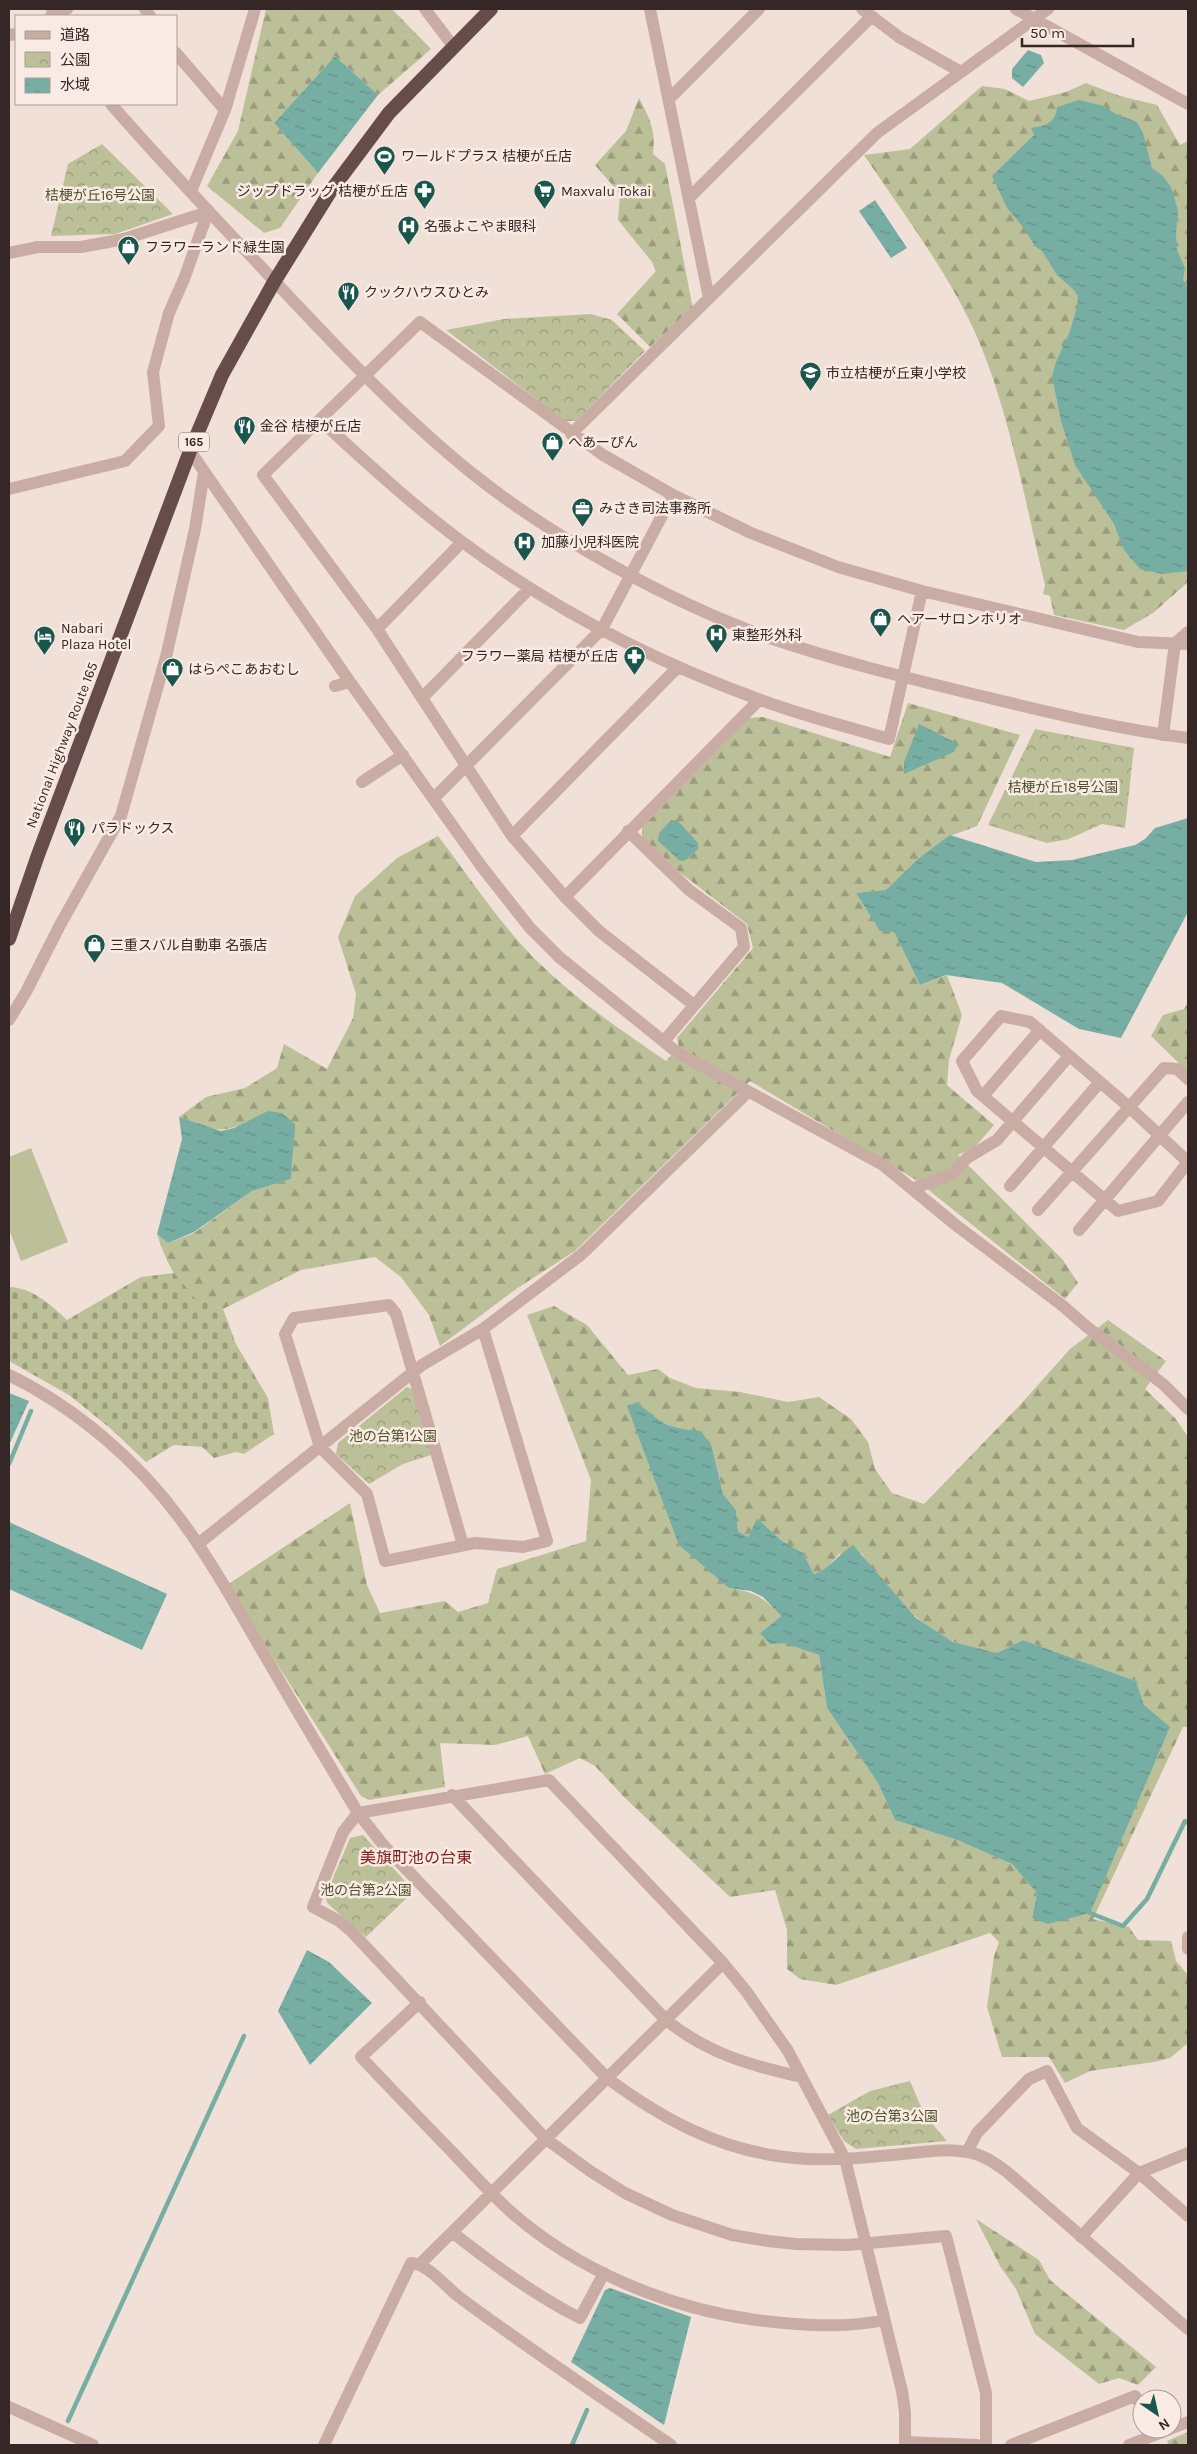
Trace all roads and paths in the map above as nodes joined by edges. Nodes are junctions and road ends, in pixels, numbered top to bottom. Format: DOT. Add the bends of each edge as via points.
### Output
graph roads {
  1 [pos="255,9"];
  2 [pos="425,9"];
  3 [pos="491,9"];
  4 [pos="650,9"];
  5 [pos="759,9"];
  6 [pos="1016,9"];
  7 [pos="1048,9"];
  8 [pos="867,13"];
  9 [pos="1034,18"];
  10 [pos="453,46"];
  11 [pos="178,55"];
  12 [pos="961,72"];
  13 [pos="669,99"];
  14 [pos="1188,104"];
  15 [pos="112,105"];
  16 [pos="225,110"];
  17 [pos="191,191"];
  18 [pos="689,198"];
  19 [pos="208,212"];
  20 [pos="9,254"];
  21 [pos="274,282"];
  22 [pos="709,298"];
  23 [pos="364,376"];
  24 [pos="320,420"];
  25 [pos="571,434"];
  26 [pos="190,451"];
  27 [pos="204,472"];
  28 [pos="9,489"];
  29 [pos="673,495"];
  30 [pos="462,542"];
  31 [pos="631,575"];
  32 [pos="530,588"];
  33 [pos="922,591"];
  34 [pos="376,629"];
  35 [pos="602,629"];
  36 [pos="1188,632"];
  37 [pos="1175,643"];
  38 [pos="1188,644"];
  39 [pos="678,667"];
  40 [pos="903,676"];
  41 [pos="350,682"];
  42 [pos="335,686"];
  43 [pos="422,698"];
  44 [pos="758,700"];
  45 [pos="1163,735"];
  46 [pos="1188,738"];
  47 [pos="403,755"];
  48 [pos="466,766"];
  49 [pos="362,782"];
  50 [pos="434,798"];
  51 [pos="628,832"];
  52 [pos="512,836"];
  53 [pos="565,897"];
  54 [pos="9,939"];
  55 [pos="694,1005"];
  56 [pos="9,1020"];
  57 [pos="1040,1030"];
  58 [pos="664,1041"];
  59 [pos="1069,1056"];
  60 [pos="1188,1079"];
  61 [pos="1100,1082"];
  62 [pos="748,1092"];
  63 [pos="984,1096"];
  64 [pos="1188,1102"];
  65 [pos="1128,1106"];
  66 [pos="1013,1121"];
  67 [pos="1159,1136"];
  68 [pos="1043,1147"];
  69 [pos="1188,1162"];
  70 [pos="1071,1172"];
  71 [pos="1010,1186"];
  72 [pos="914,1188"];
  73 [pos="1104,1199"];
  74 [pos="1038,1210"];
  75 [pos="1079,1230"];
  76 [pos="483,1329"];
  77 [pos="413,1372"];
  78 [pos="9,1375"];
  79 [pos="1188,1409"];
  80 [pos="320,1447"];
  81 [pos="198,1544"];
  82 [pos="463,1545"];
  83 [pos="452,1795"];
  84 [pos="358,1812"];
  85 [pos="1188,1938"];
  86 [pos="1188,1949"];
  87 [pos="723,1963"];
  88 [pos="420,2002"];
  89 [pos="665,2019"];
  90 [pos="801,2077"];
  91 [pos="607,2078"];
  92 [pos="546,2139"];
  93 [pos="967,2152"];
  94 [pos="1188,2153"];
  95 [pos="845,2159"];
  96 [pos="1139,2173"];
  97 [pos="492,2193"];
  98 [pos="1188,2216"];
  99 [pos="452,2233"];
  100 [pos="1081,2237"];
  101 [pos="867,2244"];
  102 [pos="420,2264"];
  103 [pos="604,2273"];
  104 [pos="884,2320"];
  105 [pos="1188,2329"];
  106 [pos="1132,2397"];
  107 [pos="9,2407"];
  108 [pos="1143,2439"];
  109 [pos="905,2444"];
  110 [pos="93,2445"];
  111 [pos="324,2445"];
  112 [pos="671,2445"];
  113 [pos="977,2445"];
  114 [pos="986,2445"];
  115 [pos="1010,2445"];
  116 [pos="1129,2445"];
  1 -- 16 [label="street"];
  2 -- 10 [label="street"];
  3 -- 10 [label="highway, National Highway Route 165 / 165"];
  4 -- 13 [label="street"];
  5 -- 13 [label="street"];
  6 -- 9 [label="street"];
  7 -- 9 [label="street"];
  8 -- 12 [label="street" via="927,54"];
  8 -- 18 [label="street"];
  9 -- 12 [label="street"];
  9 -- 14 [label="street"];
  10 -- 21 [label="highway, National Highway Route 165 / 165" via="389,113 330,192"];
  11 -- 16 [label="street"];
  12 -- 22 [label="street" via="877,133"];
  13 -- 18 [label="street"];
  15 -- 17 [label="street"];
  16 -- 17 [label="street"];
  17 -- 19 [label="street"];
  18 -- 22 [label="street"];
  19 -- 20 [label="street" via="124,239 81,247 38,247"];
  19 -- 21 [label="street"];
  19 -- 28 [label="street" via="169,313 153,372 159,426 125,461"];
  21 -- 23 [label="street"];
  21 -- 26 [label="highway, National Highway Route 165 / 165" via="222,375"];
  22 -- 25 [label="street"];
  23 -- 24 [label="street"];
  23 -- 25 [label="street" via="420,322"];
  23 -- 31 [label="street" via="474,475 545,525"];
  24 -- 30 [label="street"];
  24 -- 34 [label="street" via="263,475"];
  25 -- 29 [label="street"];
  26 -- 27 [label="street"];
  26 -- 54 [label="highway, National Highway Route 165 / 165"];
  27 -- 41 [label="street"];
  27 -- 56 [label="street" via="191,548 166,657 120,816"];
  29 -- 31 [label="street"];
  29 -- 33 [label="street" via="793,551"];
  30 -- 32 [label="street"];
  30 -- 34 [label="street"];
  31 -- 35 [label="street"];
  31 -- 40 [label="street" via="689,604 766,636 859,666"];
  32 -- 35 [label="street"];
  32 -- 43 [label="street"];
  33 -- 37 [label="street" via="1138,642"];
  33 -- 40 [label="street"];
  34 -- 43 [label="street"];
  35 -- 39 [label="street"];
  35 -- 48 [label="street"];
  36 -- 37 [label="street"];
  37 -- 38 [label="street"];
  37 -- 45 [label="street"];
  39 -- 44 [label="street"];
  39 -- 52 [label="street"];
  40 -- 44 [label="street" via="889,739"];
  40 -- 45 [label="street" via="1112,726"];
  41 -- 42 [label="street"];
  41 -- 47 [label="street"];
  43 -- 48 [label="street"];
  44 -- 51 [label="street"];
  45 -- 46 [label="street"];
  47 -- 49 [label="street"];
  47 -- 50 [label="street"];
  48 -- 50 [label="street"];
  48 -- 52 [label="street"];
  50 -- 58 [label="street" via="530,928 559,957"];
  51 -- 53 [label="street"];
  51 -- 55 [label="street" via="689,890 742,928 744,947"];
  52 -- 53 [label="street"];
  53 -- 55 [label="street" via="627,954"];
  55 -- 58 [label="street"];
  57 -- 59 [label="street"];
  57 -- 63 [label="street"];
  57 -- 63 [label="street" via="1030,1022 1001,1016 962,1061 972,1084"];
  58 -- 62 [label="street" via="693,1062"];
  59 -- 61 [label="street"];
  59 -- 66 [label="street"];
  60 -- 65 [label="street" via="1177,1069 1164,1068 1135,1103"];
  61 -- 65 [label="street"];
  61 -- 68 [label="street"];
  62 -- 72 [label="street" via="883,1165"];
  62 -- 76 [label="street" via="582,1254"];
  63 -- 66 [label="street"];
  64 -- 67 [label="street"];
  65 -- 67 [label="street"];
  65 -- 70 [label="street"];
  66 -- 68 [label="street"];
  66 -- 72 [label="street" via="997,1140 967,1158 952,1174"];
  67 -- 69 [label="street"];
  67 -- 73 [label="street"];
  68 -- 70 [label="street"];
  68 -- 71 [label="street"];
  69 -- 73 [label="street" via="1158,1201 1118,1211"];
  70 -- 73 [label="street"];
  70 -- 74 [label="street"];
  72 -- 79 [label="street" via="957,1226 1163,1384"];
  73 -- 75 [label="street"];
  76 -- 77 [label="street"];
  76 -- 82 [label="street" via="547,1541 523,1546"];
  77 -- 80 [label="street"];
  77 -- 80 [label="street" via="396,1314 389,1305 294,1318 285,1334"];
  77 -- 82 [label="street"];
  78 -- 81 [label="street" via="65,1407 135,1467 162,1495"];
  80 -- 81 [label="street"];
  80 -- 82 [label="street" via="367,1494 385,1561"];
  81 -- 84 [label="street"];
  83 -- 84 [label="street"];
  83 -- 87 [label="street" via="549,1780"];
  83 -- 89 [label="street"];
  84 -- 88 [label="street" via="343,1832 313,1907 351,1931"];
  84 -- 91 [label="street" via="385,1847"];
  85 -- 86 [label="street"];
  87 -- 89 [label="street"];
  87 -- 90 [label="street" via="769,2022"];
  88 -- 92 [label="street"];
  88 -- 97 [label="street" via="361,2057"];
  89 -- 90 [label="street" via="690,2038 736,2060"];
  89 -- 91 [label="street"];
  90 -- 95 [label="street"];
  91 -- 92 [label="street"];
  91 -- 95 [label="street" via="661,2115 734,2148 784,2157"];
  92 -- 97 [label="street"];
  92 -- 101 [label="street" via="625,2193 672,2215 732,2234 796,2244"];
  93 -- 95 [label="street"];
  93 -- 96 [label="street" via="977,2133 1029,2078 1047,2071 1077,2128"];
  93 -- 100 [label="street" via="996,2164"];
  94 -- 96 [label="street"];
  95 -- 101 [label="street"];
  96 -- 98 [label="street"];
  96 -- 100 [label="street"];
  97 -- 99 [label="street"];
  97 -- 103 [label="street" via="540,2235"];
  99 -- 102 [label="street"];
  99 -- 103 [label="street" via="511,2277 580,2318"];
  100 -- 105 [label="street"];
  101 -- 104 [label="street"];
  101 -- 114 [label="street" via="946,2236 986,2393"];
  102 -- 111 [label="street" via="410,2263"];
  102 -- 112 [label="street" via="503,2329"];
  103 -- 104 [label="street" via="638,2289 728,2316 786,2324 863,2324"];
  104 -- 109 [label="street" via="902,2391"];
  106 -- 115 [label="street"];
  107 -- 110 [label="street"];
  108 -- 116 [label="street"];
  109 -- 113 [label="street"];
}
